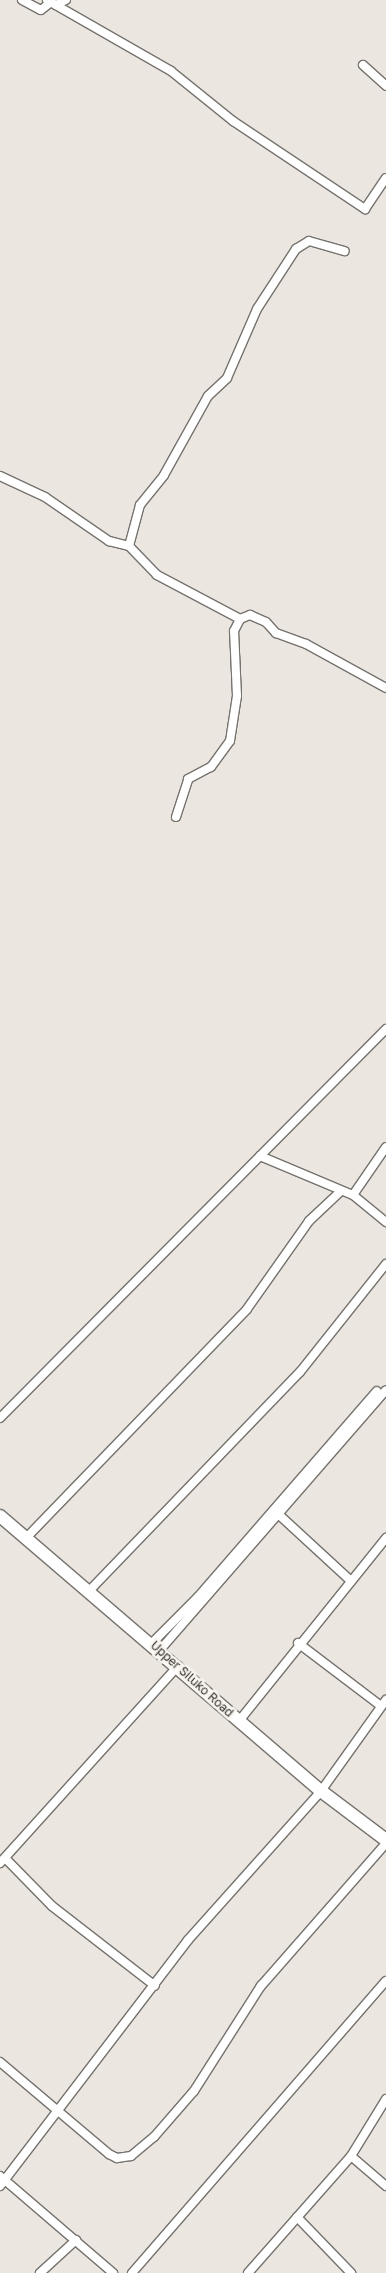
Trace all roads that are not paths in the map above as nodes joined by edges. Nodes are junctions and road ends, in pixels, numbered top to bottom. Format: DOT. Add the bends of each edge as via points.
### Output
graph roads {
  1 [pos="22,0"];
  2 [pos="66,0"];
  3 [pos="51,2"];
  4 [pos="363,65"];
  5 [pos="386,86"];
  6 [pos="386,178"];
  7 [pos="345,251"];
  8 [pos="0,476"];
  9 [pos="129,546"];
  10 [pos="240,619"];
  11 [pos="386,688"];
  12 [pos="176,817"];
  13 [pos="386,1028"];
  14 [pos="386,1147"];
  15 [pos="260,1156"];
  16 [pos="341,1191"];
  17 [pos="353,1196"];
  18 [pos="386,1222"];
  19 [pos="386,1264"];
  20 [pos="386,1390"];
  21 [pos="377,1391"];
  22 [pos="0,1418"];
  23 [pos="275,1514"];
  24 [pos="0,1516"];
  25 [pos="28,1536"];
  26 [pos="386,1538"];
  27 [pos="349,1582"];
  28 [pos="90,1590"];
  29 [pos="298,1643"];
  30 [pos="156,1646"];
  31 [pos="178,1666"];
  32 [pos="384,1703"];
  33 [pos="239,1721"];
  34 [pos="321,1791"];
  35 [pos="386,1842"];
  36 [pos="2,1861"];
  37 [pos="386,1981"];
  38 [pos="155,1986"];
  39 [pos="0,2062"];
  40 [pos="386,2099"];
  41 [pos="58,2111"];
  42 [pos="351,2156"];
  43 [pos="2,2181"];
  44 [pos="386,2186"];
  45 [pos="297,2217"];
  46 [pos="76,2240"];
  47 [pos="40,2273"];
  48 [pos="113,2273"];
  49 [pos="132,2273"];
  50 [pos="248,2273"];
  51 [pos="352,2273"];
  1 -- 3 [label="street" via="40,10"];
  2 -- 3 [label="street"];
  3 -- 6 [label="street" via="171,70 232,121 365,209"];
  4 -- 5 [label="street"];
  7 -- 9 [label="street" via="309,241 296,249 257,309 227,378 208,396 164,475 140,505"];
  8 -- 9 [label="street" via="45,497 109,541"];
  9 -- 10 [label="street" via="157,574"];
  10 -- 11 [label="street" via="250,615 266,622 276,633"];
  10 -- 12 [label="street" via="234,631 237,696 230,740 211,767 188,779"];
  13 -- 15 [label="street"];
  14 -- 17 [label="street"];
  15 -- 16 [label="street"];
  15 -- 22 [label="street"];
  16 -- 17 [label="street"];
  16 -- 25 [label="street" via="309,1221 247,1309"];
  17 -- 18 [label="street"];
  19 -- 28 [label="street" via="300,1372"];
  20 -- 23 [label="street"];
  21 -- 23 [label="street"];
  23 -- 27 [label="street"];
  23 -- 30 [label="street"];
  24 -- 25 [label="main road, Upper Siluko Road"];
  25 -- 28 [label="main road, Upper Siluko Road"];
  26 -- 27 [label="street"];
  27 -- 29 [label="street"];
  28 -- 30 [label="main road, Upper Siluko Road"];
  29 -- 32 [label="street"];
  29 -- 33 [label="street"];
  30 -- 31 [label="main road, Upper Siluko Road"];
  31 -- 33 [label="main road, Upper Siluko Road"];
  31 -- 36 [label="street"];
  32 -- 34 [label="street"];
  33 -- 34 [label="main road, Upper Siluko Road"];
  34 -- 35 [label="main road, Upper Siluko Road"];
  34 -- 38 [label="street" via="188,1940"];
  35 -- 41 [label="street" via="261,1986 202,2080 140,2150 117,2158"];
  36 -- 38 [label="street" via="52,1906"];
  37 -- 49 [label="street"];
  38 -- 41 [label="street"];
  39 -- 41 [label="street"];
  40 -- 42 [label="street"];
  41 -- 43 [label="street"];
  42 -- 44 [label="street"];
  42 -- 45 [label="street"];
  43 -- 46 [label="street"];
  45 -- 50 [label="street"];
  45 -- 51 [label="street"];
  46 -- 47 [label="street"];
  46 -- 48 [label="street"];
}
